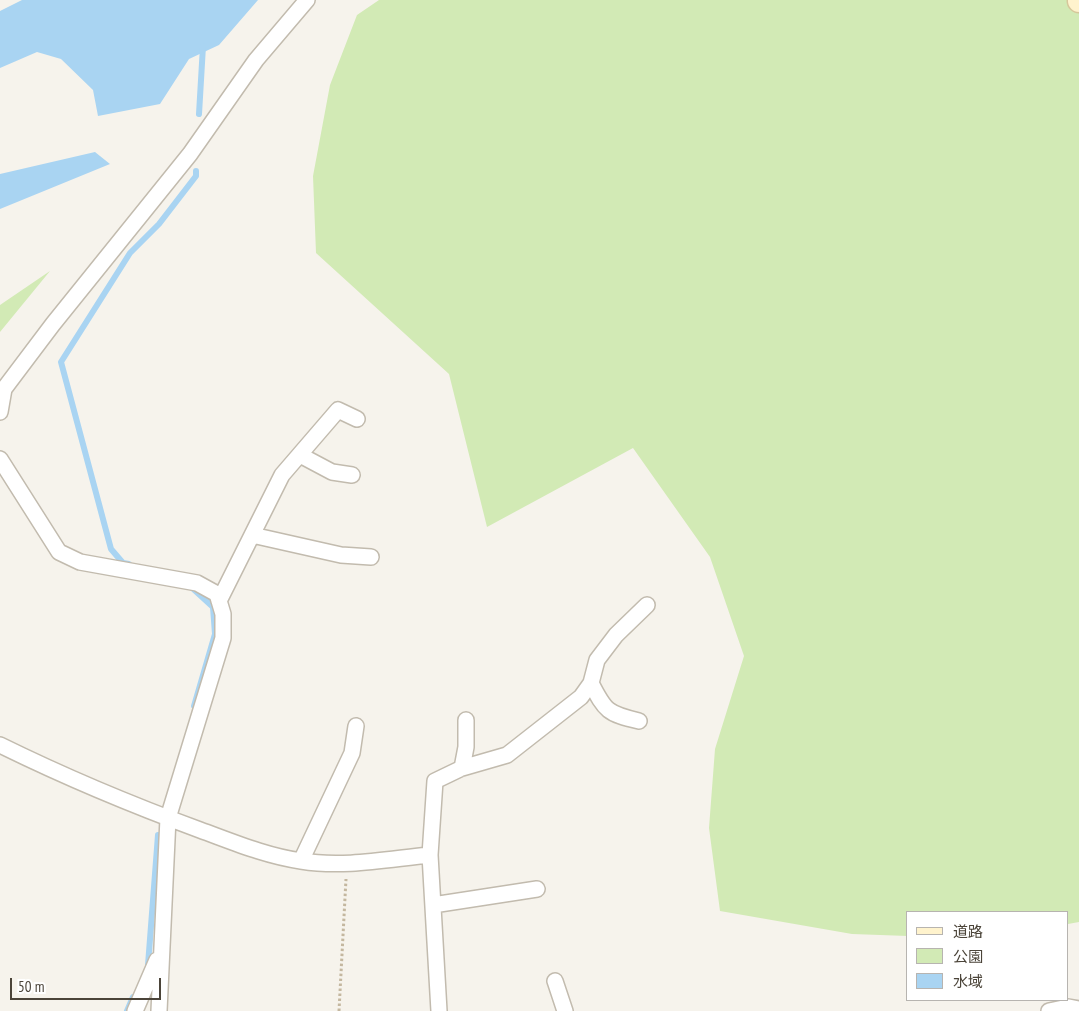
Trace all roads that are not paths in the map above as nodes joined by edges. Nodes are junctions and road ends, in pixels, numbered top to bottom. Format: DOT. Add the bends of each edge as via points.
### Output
graph roads {
  1 [pos="307,0"];
  2 [pos="0,412"];
  3 [pos="356,419"];
  4 [pos="300,455"];
  5 [pos="0,459"];
  6 [pos="352,475"];
  7 [pos="252,535"];
  8 [pos="371,557"];
  9 [pos="219,601"];
  10 [pos="647,605"];
  11 [pos="591,683"];
  12 [pos="466,720"];
  13 [pos="639,721"];
  14 [pos="356,726"];
  15 [pos="0,745"];
  16 [pos="462,768"];
  17 [pos="168,818"];
  18 [pos="430,855"];
  19 [pos="301,861"];
  20 [pos="536,889"];
  21 [pos="433,905"];
  22 [pos="160,954"];
  23 [pos="555,981"];
  24 [pos="1079,1009"];
  25 [pos="135,1011"];
  26 [pos="159,1011"];
  27 [pos="439,1011"];
  28 [pos="565,1011"];
  29 [pos="1049,1011"];
  1 -- 2 [label="street" via="256,60 190,154 52,324 4,389"];
  3 -- 4 [label="street" via="338,410"];
  4 -- 6 [label="street" via="332,472"];
  4 -- 7 [label="street" via="282,475"];
  5 -- 9 [label="street" via="59,552 80,562 197,583 217,594"];
  7 -- 8 [label="street" via="341,555"];
  7 -- 9 [label="street"];
  9 -- 17 [label="street" via="223,614 223,638"];
  10 -- 11 [label="street" via="616,635 597,660"];
  11 -- 13 [label="street" via="602,705 620,717"];
  11 -- 16 [label="street" via="581,697 506,755"];
  12 -- 16 [label="street"];
  14 -- 19 [label="street" via="352,752"];
  15 -- 17 [label="street"];
  16 -- 18 [label="street" via="434,781"];
  17 -- 19 [label="street" via="255,850"];
  17 -- 22 [label="street"];
  18 -- 19 [label="street" via="346,864"];
  18 -- 21 [label="street"];
  20 -- 21 [label="street"];
  21 -- 27 [label="street"];
  22 -- 25 [label="street"];
  22 -- 26 [label="street"];
  23 -- 28 [label="street"];
  24 -- 29 [label="street" via="1068,1007"];
}
